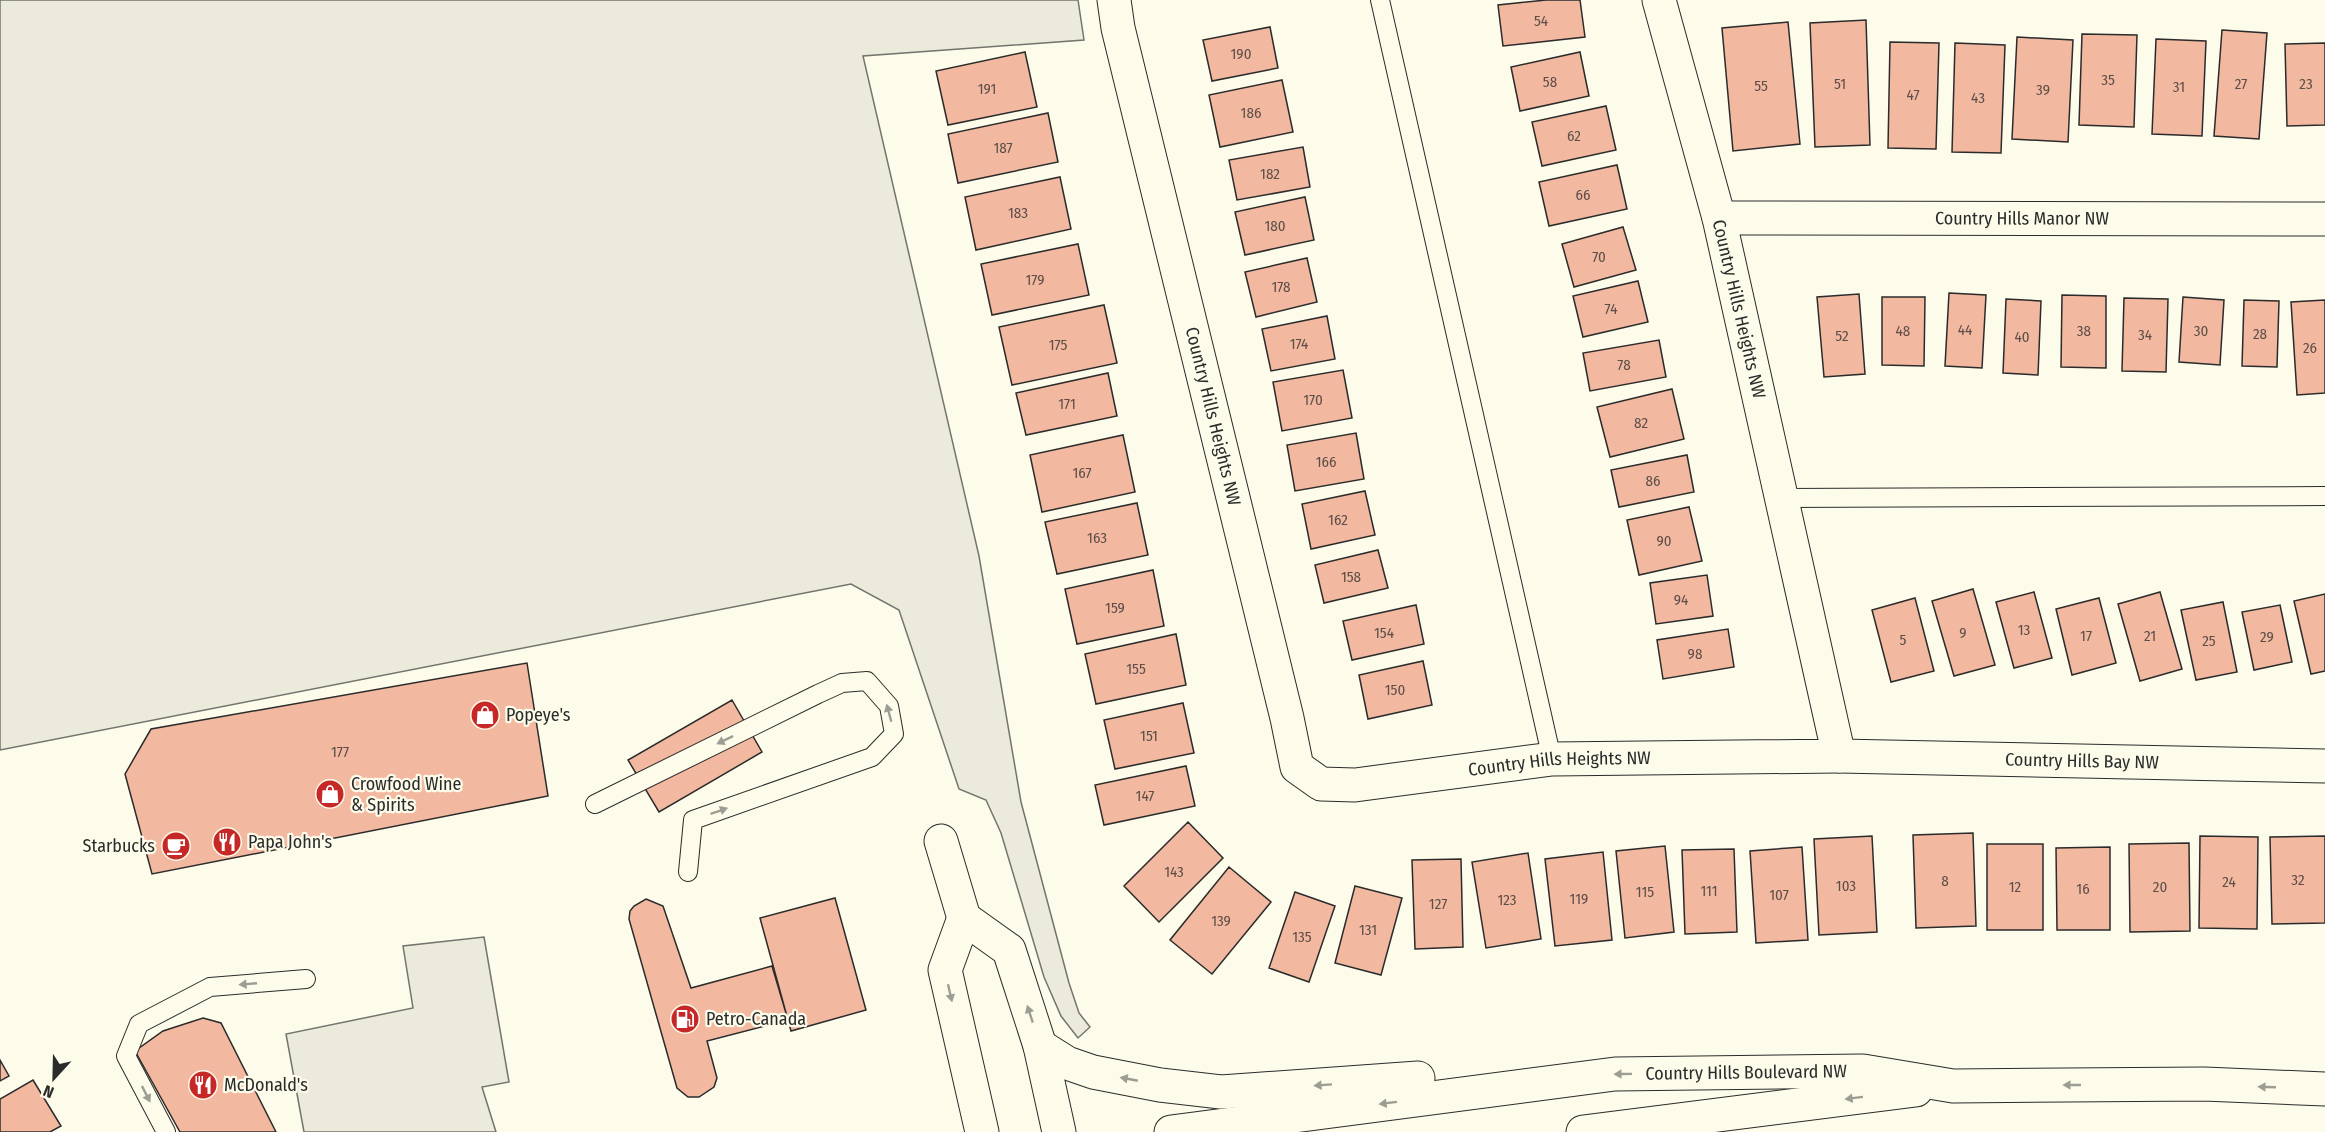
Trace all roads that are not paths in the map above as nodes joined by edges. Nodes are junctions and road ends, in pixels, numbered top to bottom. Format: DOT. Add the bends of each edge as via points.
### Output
graph roads {
  1 [pos="1114,0"];
  2 [pos="1380,0"];
  3 [pos="1659,0"];
  4 [pos="1719,218"];
  5 [pos="2325,219"];
  6 [pos="2325,496"];
  7 [pos="1781,498"];
  8 [pos="1839,756"];
  9 [pos="1552,759"];
  10 [pos="2325,766"];
  11 [pos="596,804"];
  12 [pos="941,841"];
  13 [pos="688,872"];
  14 [pos="964,918"];
  15 [pos="306,979"];
  16 [pos="1040,1046"];
  17 [pos="1591,1076"];
  18 [pos="1953,1086"];
  19 [pos="2325,1089"];
  20 [pos="166,1132"];
  21 [pos="982,1132"];
  22 [pos="1059,1132"];
  23 [pos="1171,1132"];
  24 [pos="1583,1132"];
  1 -- 9 [label="street, Country Hills Heights NW" via="1297,767 1321,784 1355,785"];
  2 -- 9 [label="lane"];
  3 -- 4 [label="street, Country Hills Heights NW"];
  4 -- 5 [label="street, Country Hills Manor NW"];
  4 -- 7 [label="street, Country Hills Heights NW"];
  6 -- 7 [label="lane"];
  7 -- 8 [label="street, Country Hills Heights NW"];
  8 -- 9 [label="street, Country Hills Heights NW"];
  8 -- 10 [label="street, Country Hills Bay NW"];
  13 -- 11 [label="lane, one-way" via="693,820 872,757 894,734 889,706 867,681 842,683"];
  12 -- 14 [label="street"];
  16 -- 14 [label="street, one-way" via="1009,950"];
  14 -- 21 [label="street, one-way" via="945,970"];
  15 -- 20 [label="lane, one-way" via="210,987 139,1024 126,1056"];
  17 -- 16 [label="street, one-way" via="1479,1074 1221,1092 1093,1072 1067,1063"];
  16 -- 22 [label="street"];
  18 -- 17 [label="street, Country Hills Boulevard NW, one-way" via="1863,1071"];
  17 -- 23 [label="street, Country Hills Boulevard NW, one-way"];
  19 -- 18 [label="street, Country Hills Boulevard NW, one-way" via="2204,1084"];
  18 -- 24 [label="street, one-way"];
}
